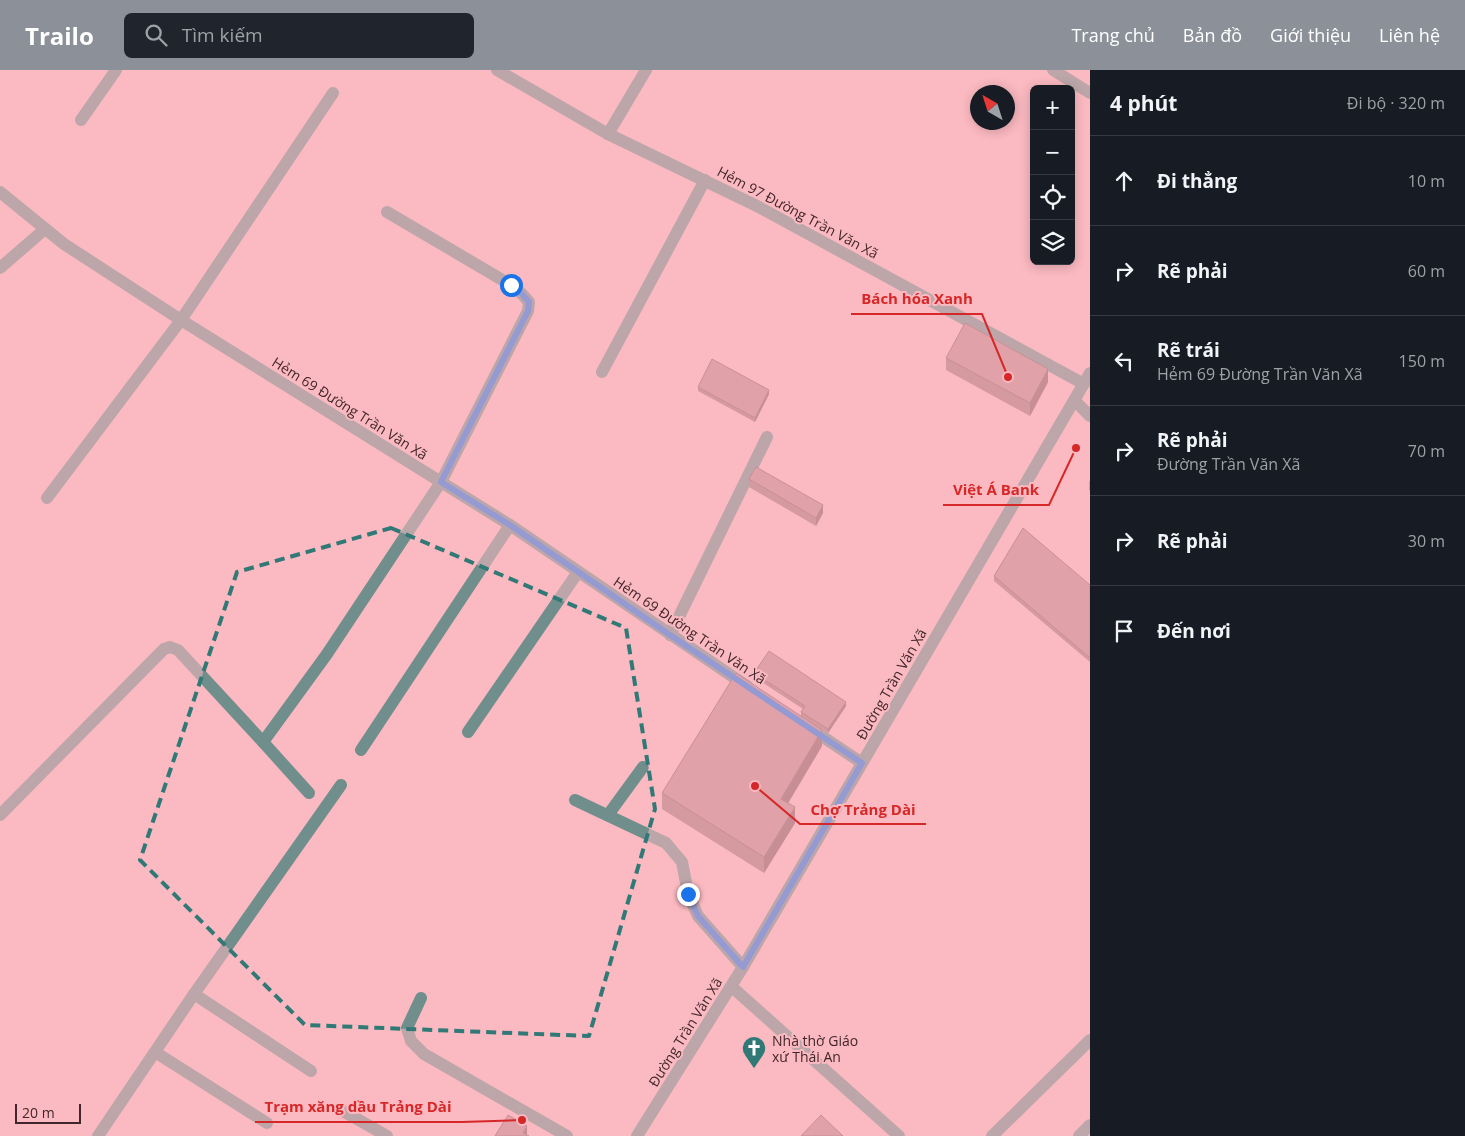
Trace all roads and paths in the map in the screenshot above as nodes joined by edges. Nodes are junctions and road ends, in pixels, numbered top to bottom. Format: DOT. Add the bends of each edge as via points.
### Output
graph roads {
  1 [pos="116,70"];
  2 [pos="497,70"];
  3 [pos="646,70"];
  4 [pos="1053,70"];
  5 [pos="333,93"];
  6 [pos="1090,93"];
  7 [pos="81,120"];
  8 [pos="608,134"];
  9 [pos="705,180"];
  10 [pos="0,192"];
  11 [pos="388,212"];
  12 [pos="45,229"];
  13 [pos="0,268"];
  14 [pos="180,320"];
  15 [pos="602,372"];
  16 [pos="1087,378"];
  17 [pos="1075,401"];
  18 [pos="1090,416"];
  19 [pos="767,437"];
  20 [pos="441,482"];
  21 [pos="47,498"];
  22 [pos="510,525"];
  23 [pos="578,572"];
  24 [pos="670,635"];
  25 [pos="758,694"];
  26 [pos="798,720"];
  27 [pos="468,732"];
  28 [pos="262,742"];
  29 [pos="361,750"];
  30 [pos="862,763"];
  31 [pos="643,767"];
  32 [pos="341,785"];
  33 [pos="309,793"];
  34 [pos="575,800"];
  35 [pos="0,815"];
  36 [pos="608,815"];
  37 [pos="743,967"];
  38 [pos="732,987"];
  39 [pos="194,994"];
  40 [pos="421,998"];
  41 [pos="1090,1040"];
  42 [pos="155,1052"];
  43 [pos="311,1072"];
  44 [pos="343,1111"];
  45 [pos="267,1123"];
  46 [pos="1090,1125"];
  47 [pos="98,1136"];
  48 [pos="387,1136"];
  49 [pos="567,1136"];
  50 [pos="637,1136"];
  51 [pos="899,1136"];
  52 [pos="992,1136"];
  53 [pos="1079,1136"];
  1 -- 7 [label="street"];
  2 -- 8 [label="street, Hẻm 97 Đường Trần Văn Xã"];
  3 -- 8 [label="street"];
  4 -- 6 [label="street"];
  5 -- 14 [label="street"];
  8 -- 9 [label="street, Hẻm 97 Đường Trần Văn Xã"];
  9 -- 15 [label="street"];
  9 -- 16 [label="street, Hẻm 97 Đường Trần Văn Xã"];
  10 -- 12 [label="street, Hẻm 69 Đường Trần Văn Xã"];
  11 -- 20 [label="street" via="511,285 529,302 528,311"];
  12 -- 13 [label="street"];
  12 -- 14 [label="street, Hẻm 69 Đường Trần Văn Xã"];
  14 -- 20 [label="street, Hẻm 69 Đường Trần Văn Xã"];
  14 -- 21 [label="street"];
  16 -- 17 [label="street, Đường Trần Văn Xã"];
  17 -- 18 [label="street"];
  17 -- 30 [label="street, Đường Trần Văn Xã"];
  19 -- 24 [label="street"];
  20 -- 22 [label="street, Hẻm 69 Đường Trần Văn Xã"];
  20 -- 28 [label="street" via="327,654"];
  22 -- 23 [label="street, Hẻm 69 Đường Trần Văn Xã"];
  22 -- 29 [label="street"];
  23 -- 24 [label="street, Hẻm 69 Đường Trần Văn Xã"];
  23 -- 27 [label="street"];
  24 -- 25 [label="street, Hẻm 69 Đường Trần Văn Xã"];
  26 -- 30 [label="street"];
  28 -- 33 [label="street"];
  28 -- 35 [label="street" via="178,650 170,647 164,649"];
  30 -- 37 [label="street, Đường Trần Văn Xã"];
  31 -- 36 [label="street"];
  32 -- 39 [label="street"];
  34 -- 36 [label="street"];
  36 -- 37 [label="street" via="666,843 682,862 688,894 698,916"];
  37 -- 38 [label="street, Đường Trần Văn Xã"];
  38 -- 50 [label="street, Đường Trần Văn Xã"];
  38 -- 51 [label="street"];
  39 -- 42 [label="street"];
  39 -- 43 [label="street"];
  40 -- 49 [label="street" via="407,1028 410,1041 424,1054"];
  41 -- 52 [label="street"];
  42 -- 45 [label="street"];
  42 -- 47 [label="street"];
  44 -- 48 [label="street"];
  46 -- 53 [label="street"];
}
